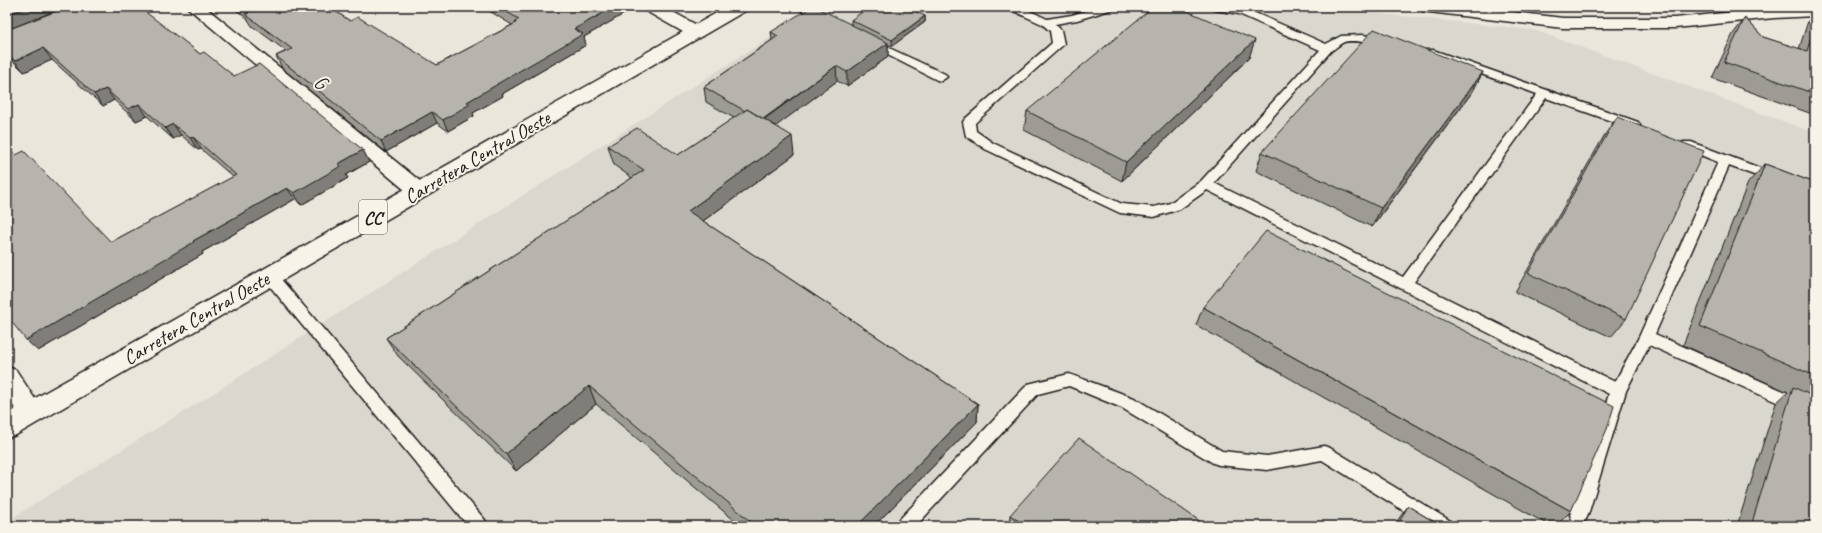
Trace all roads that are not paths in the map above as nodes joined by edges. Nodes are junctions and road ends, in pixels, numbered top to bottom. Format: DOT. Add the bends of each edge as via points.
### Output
graph roads {
  1 [pos="195,7"];
  2 [pos="652,7"];
  3 [pos="739,7"];
  4 [pos="800,7"];
  5 [pos="1013,7"];
  6 [pos="1109,7"];
  7 [pos="1215,7"];
  8 [pos="1429,7"];
  9 [pos="1815,11"];
  10 [pos="1798,12"];
  11 [pos="1815,18"];
  12 [pos="1046,22"];
  13 [pos="835,24"];
  14 [pos="696,32"];
  15 [pos="863,38"];
  16 [pos="1395,42"];
  17 [pos="1416,48"];
  18 [pos="1327,49"];
  19 [pos="941,77"];
  20 [pos="1544,93"];
  21 [pos="1648,130"];
  22 [pos="1676,141"];
  23 [pos="1725,160"];
  24 [pos="1206,184"];
  25 [pos="1787,184"];
  26 [pos="419,191"];
  27 [pos="269,275"];
  28 [pos="1405,284"];
  29 [pos="1646,337"];
  30 [pos="7,377"];
  31 [pos="1618,391"];
  32 [pos="1815,412"];
  33 [pos="32,413"];
  34 [pos="7,427"];
  35 [pos="1579,515"];
  36 [pos="479,526"];
  37 [pos="906,526"];
  38 [pos="1443,526"];
  1 -- 26 [label="street, G"];
  2 -- 14 [label="street"];
  3 -- 14 [label="street, Carretera Central Oeste / CC"];
  4 -- 13 [label="lane"];
  5 -- 12 [label="lane"];
  6 -- 12 [label="lane" via="1073,18"];
  7 -- 18 [label="lane" via="1242,11"];
  8 -- 10 [label="street" via="1563,23 1675,23"];
  9 -- 10 [label="street"];
  10 -- 11 [label="lane"];
  12 -- 24 [label="lane" via="1055,30 1058,44 969,122 970,133 989,146 1120,208 1154,212 1175,206"];
  14 -- 26 [label="street, Carretera Central Oeste / CC"];
  15 -- 19 [label="lane"];
  16 -- 18 [label="lane" via="1362,38 1341,39"];
  17 -- 20 [label="lane"];
  18 -- 24 [label="lane"];
  20 -- 21 [label="lane"];
  20 -- 28 [label="lane"];
  22 -- 23 [label="lane"];
  23 -- 25 [label="lane"];
  23 -- 29 [label="lane"];
  24 -- 28 [label="lane"];
  26 -- 27 [label="street, Carretera Central Oeste / CC"];
  27 -- 33 [label="street, Carretera Central Oeste / CC"];
  27 -- 36 [label="lane"];
  28 -- 31 [label="lane"];
  29 -- 31 [label="lane"];
  29 -- 32 [label="lane"];
  30 -- 33 [label="street"];
  31 -- 35 [label="lane"];
  33 -- 34 [label="street, Carretera Central Oeste / CC"];
  37 -- 38 [label="lane" via="1033,389 1069,380 1128,403 1219,458 1267,463 1324,453"];
}
